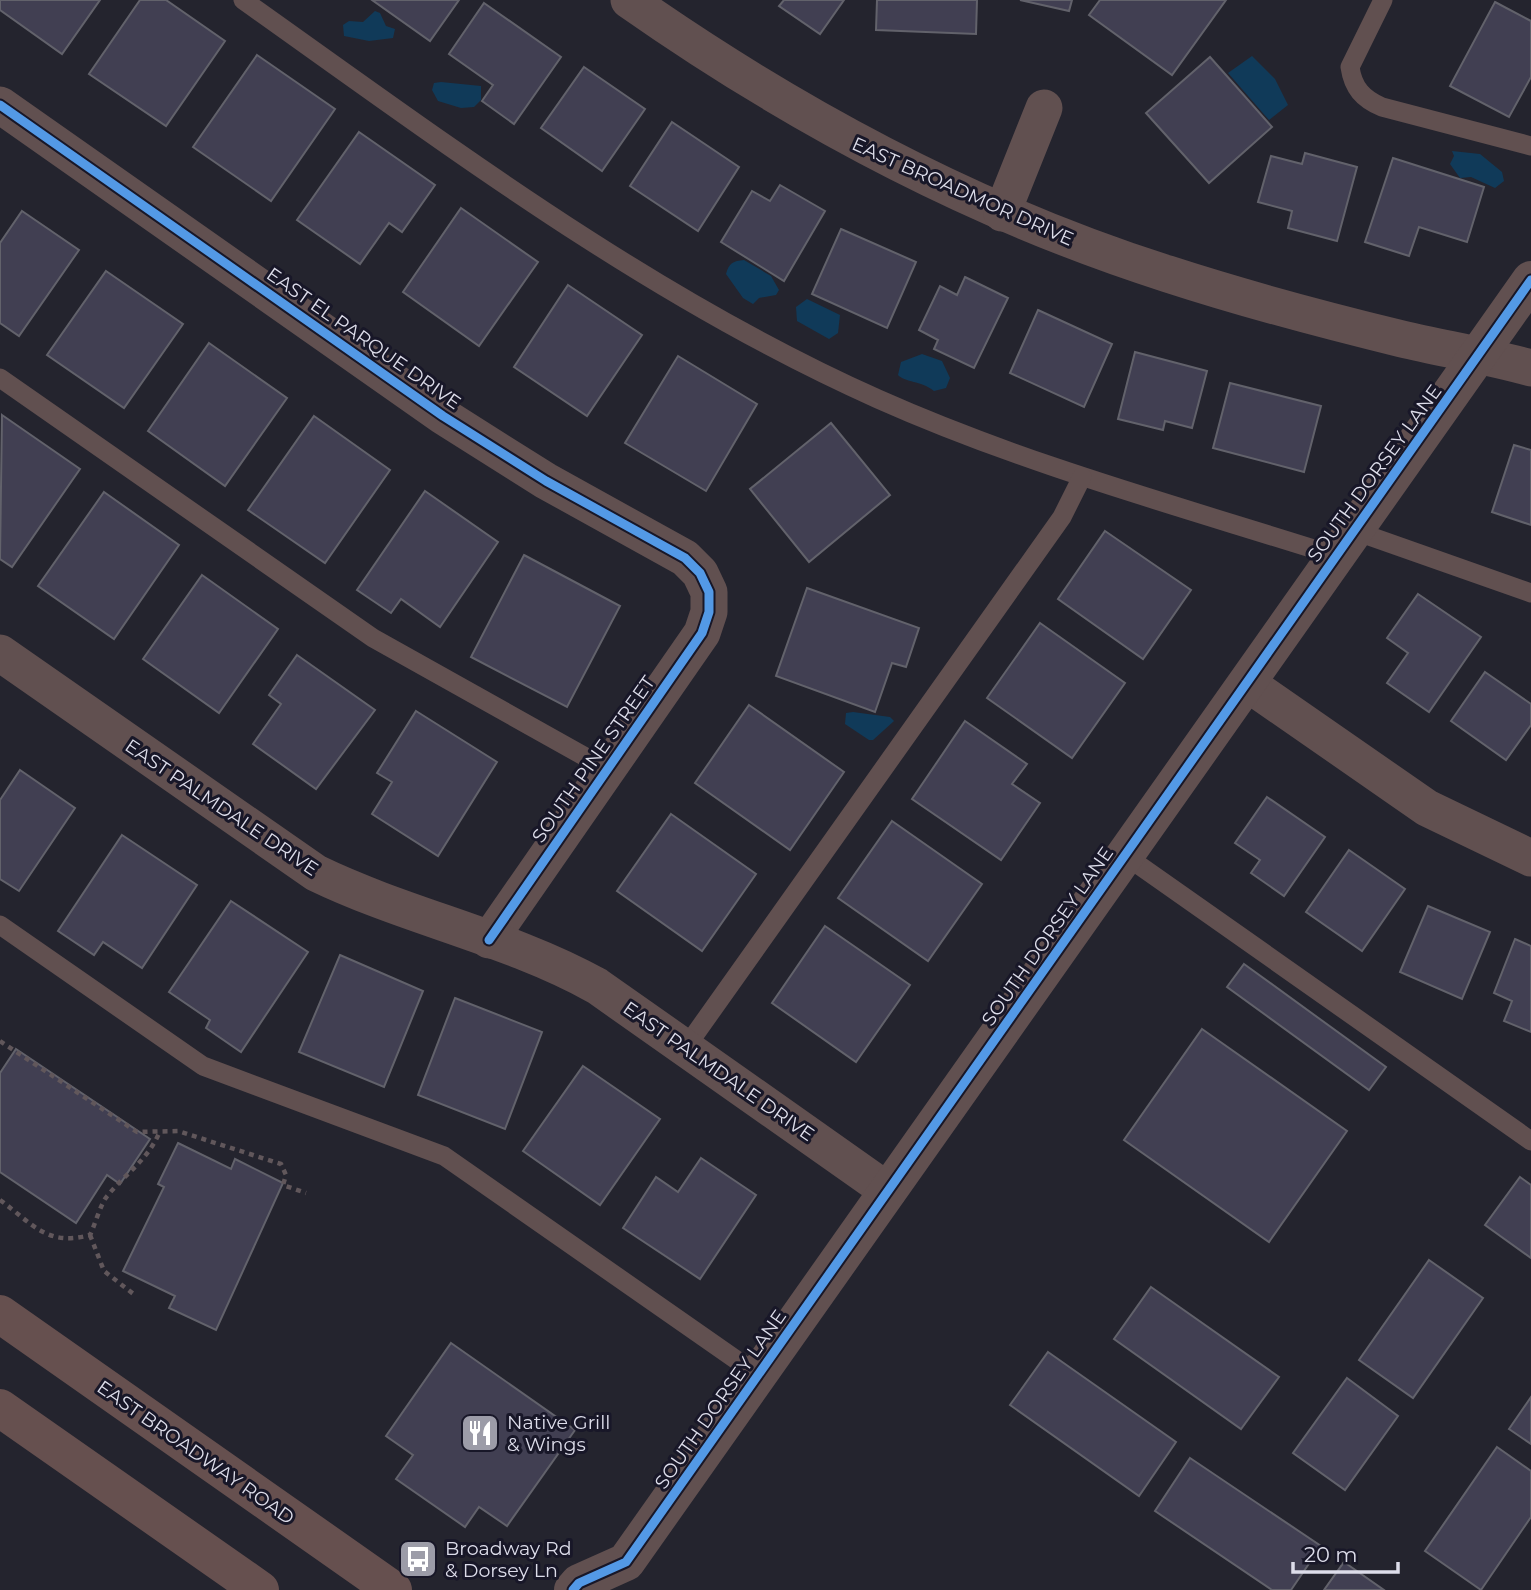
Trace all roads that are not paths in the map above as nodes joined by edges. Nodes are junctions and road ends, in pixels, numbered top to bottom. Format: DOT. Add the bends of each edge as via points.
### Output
graph roads {
  1 [pos="243,0"];
  2 [pos="629,0"];
  3 [pos="1382,0"];
  4 [pos="0,105"];
  5 [pos="1044,108"];
  6 [pos="1531,146"];
  7 [pos="1002,212"];
  8 [pos="1531,280"];
  9 [pos="1481,354"];
  10 [pos="1531,368"];
  11 [pos="0,378"];
  12 [pos="1082,477"];
  13 [pos="1345,543"];
  14 [pos="709,592"];
  15 [pos="1531,593"];
  16 [pos="0,653"];
  17 [pos="1247,683"];
  18 [pos="607,769"];
  19 [pos="1126,856"];
  20 [pos="1531,858"];
  21 [pos="0,925"];
  22 [pos="489,940"];
  23 [pos="686,1047"];
  24 [pos="1531,1141"];
  25 [pos="888,1191"];
  26 [pos="0,1314"];
  27 [pos="758,1375"];
  28 [pos="0,1408"];
  29 [pos="626,1576"];
  30 [pos="260,1590"];
  31 [pos="393,1590"];
  32 [pos="573,1590"];
  1 -- 12 [label="lane" via="569,228 755,339 878,399"];
  2 -- 7 [label="street, EAST BROADMOR DRIVE" via="745,78 835,131"];
  3 -- 6 [label="lane" via="1350,67 1363,97 1382,107"];
  4 -- 14 [label="street, EAST EL PARQUE DRIVE" via="443,416 546,481 669,547 700,573"];
  5 -- 7 [label="street"];
  7 -- 9 [label="street, EAST BROADMOR DRIVE" via="1111,255 1227,292"];
  8 -- 9 [label="street, SOUTH DORSEY LANE"];
  9 -- 10 [label="street, EAST BROADMOR DRIVE"];
  9 -- 13 [label="street, SOUTH DORSEY LANE"];
  11 -- 18 [label="lane" via="373,638"];
  12 -- 13 [label="lane"];
  12 -- 23 [label="lane" via="1062,517"];
  13 -- 15 [label="lane"];
  13 -- 17 [label="street, SOUTH DORSEY LANE"];
  14 -- 18 [label="street, SOUTH PINE STREET" via="702,633"];
  16 -- 22 [label="street, EAST PALMDALE DRIVE" via="316,873"];
  17 -- 19 [label="street, SOUTH DORSEY LANE"];
  17 -- 20 [label="street" via="1427,808"];
  18 -- 22 [label="street, SOUTH PINE STREET"];
  19 -- 24 [label="lane"];
  19 -- 25 [label="street, SOUTH DORSEY LANE"];
  21 -- 27 [label="lane" via="203,1066 444,1156"];
  22 -- 23 [label="street, EAST PALMDALE DRIVE" via="573,973"];
  23 -- 25 [label="street, EAST PALMDALE DRIVE"];
  25 -- 27 [label="street, SOUTH DORSEY LANE"];
  26 -- 31 [label="main road, EAST BROADWAY ROAD"];
  27 -- 29 [label="street, SOUTH DORSEY LANE"];
  28 -- 30 [label="main road"];
  29 -- 32 [label="street, SOUTH DORSEY LANE" via="579,1583"];
}
